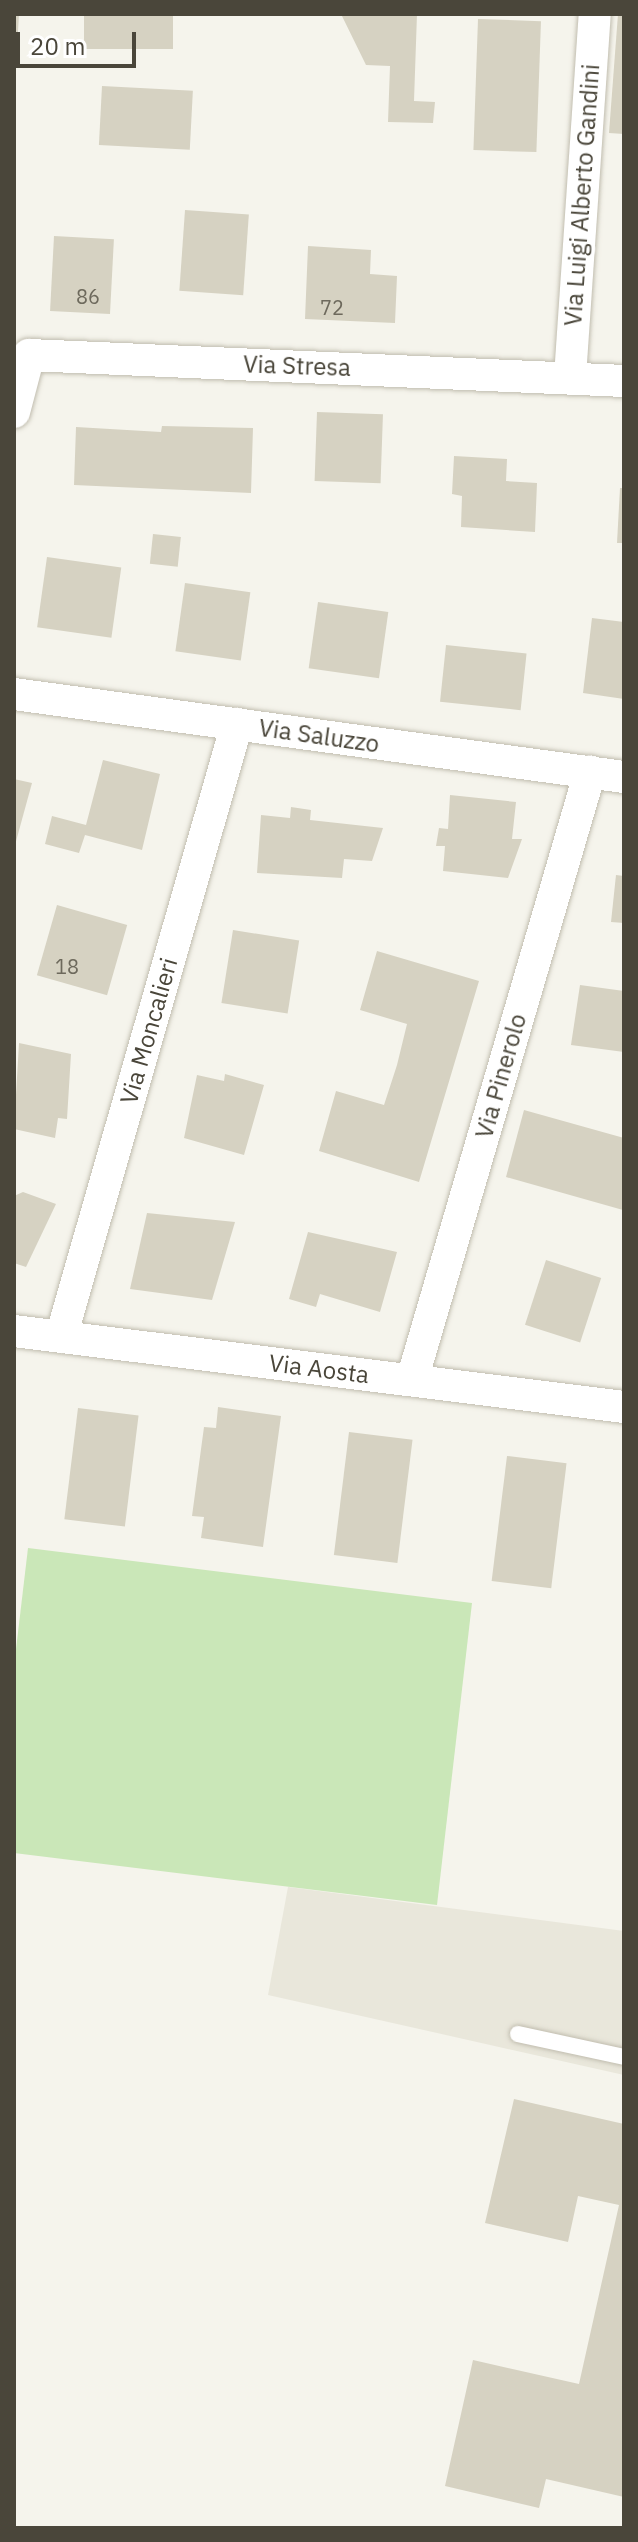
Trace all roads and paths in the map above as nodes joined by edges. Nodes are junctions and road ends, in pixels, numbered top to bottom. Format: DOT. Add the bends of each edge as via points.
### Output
graph roads {
  1 [pos="595,14"];
  2 [pos="570,377"];
  3 [pos="624,381"];
  4 [pos="14,412"];
  5 [pos="14,694"];
  6 [pos="237,724"];
  7 [pos="590,772"];
  8 [pos="624,777"];
  9 [pos="14,1331"];
  10 [pos="61,1337"];
  11 [pos="412,1380"];
  12 [pos="624,1407"];
  13 [pos="518,2034"];
  14 [pos="624,2057"];
  1 -- 2 [label="street, Via Luigi Alberto Gandini"];
  2 -- 3 [label="street, Via Stresa"];
  2 -- 4 [label="street, Via Stresa" via="29,355"];
  5 -- 6 [label="street, Via Saluzzo"];
  6 -- 7 [label="street, Via Saluzzo"];
  6 -- 10 [label="street, Via Moncalieri"];
  7 -- 8 [label="street, Via Saluzzo"];
  7 -- 11 [label="street, Via Pinerolo"];
  9 -- 10 [label="street, Via Aosta"];
  10 -- 11 [label="street, Via Aosta"];
  11 -- 12 [label="street, Via Aosta"];
  13 -- 14 [label="lane"];
}
